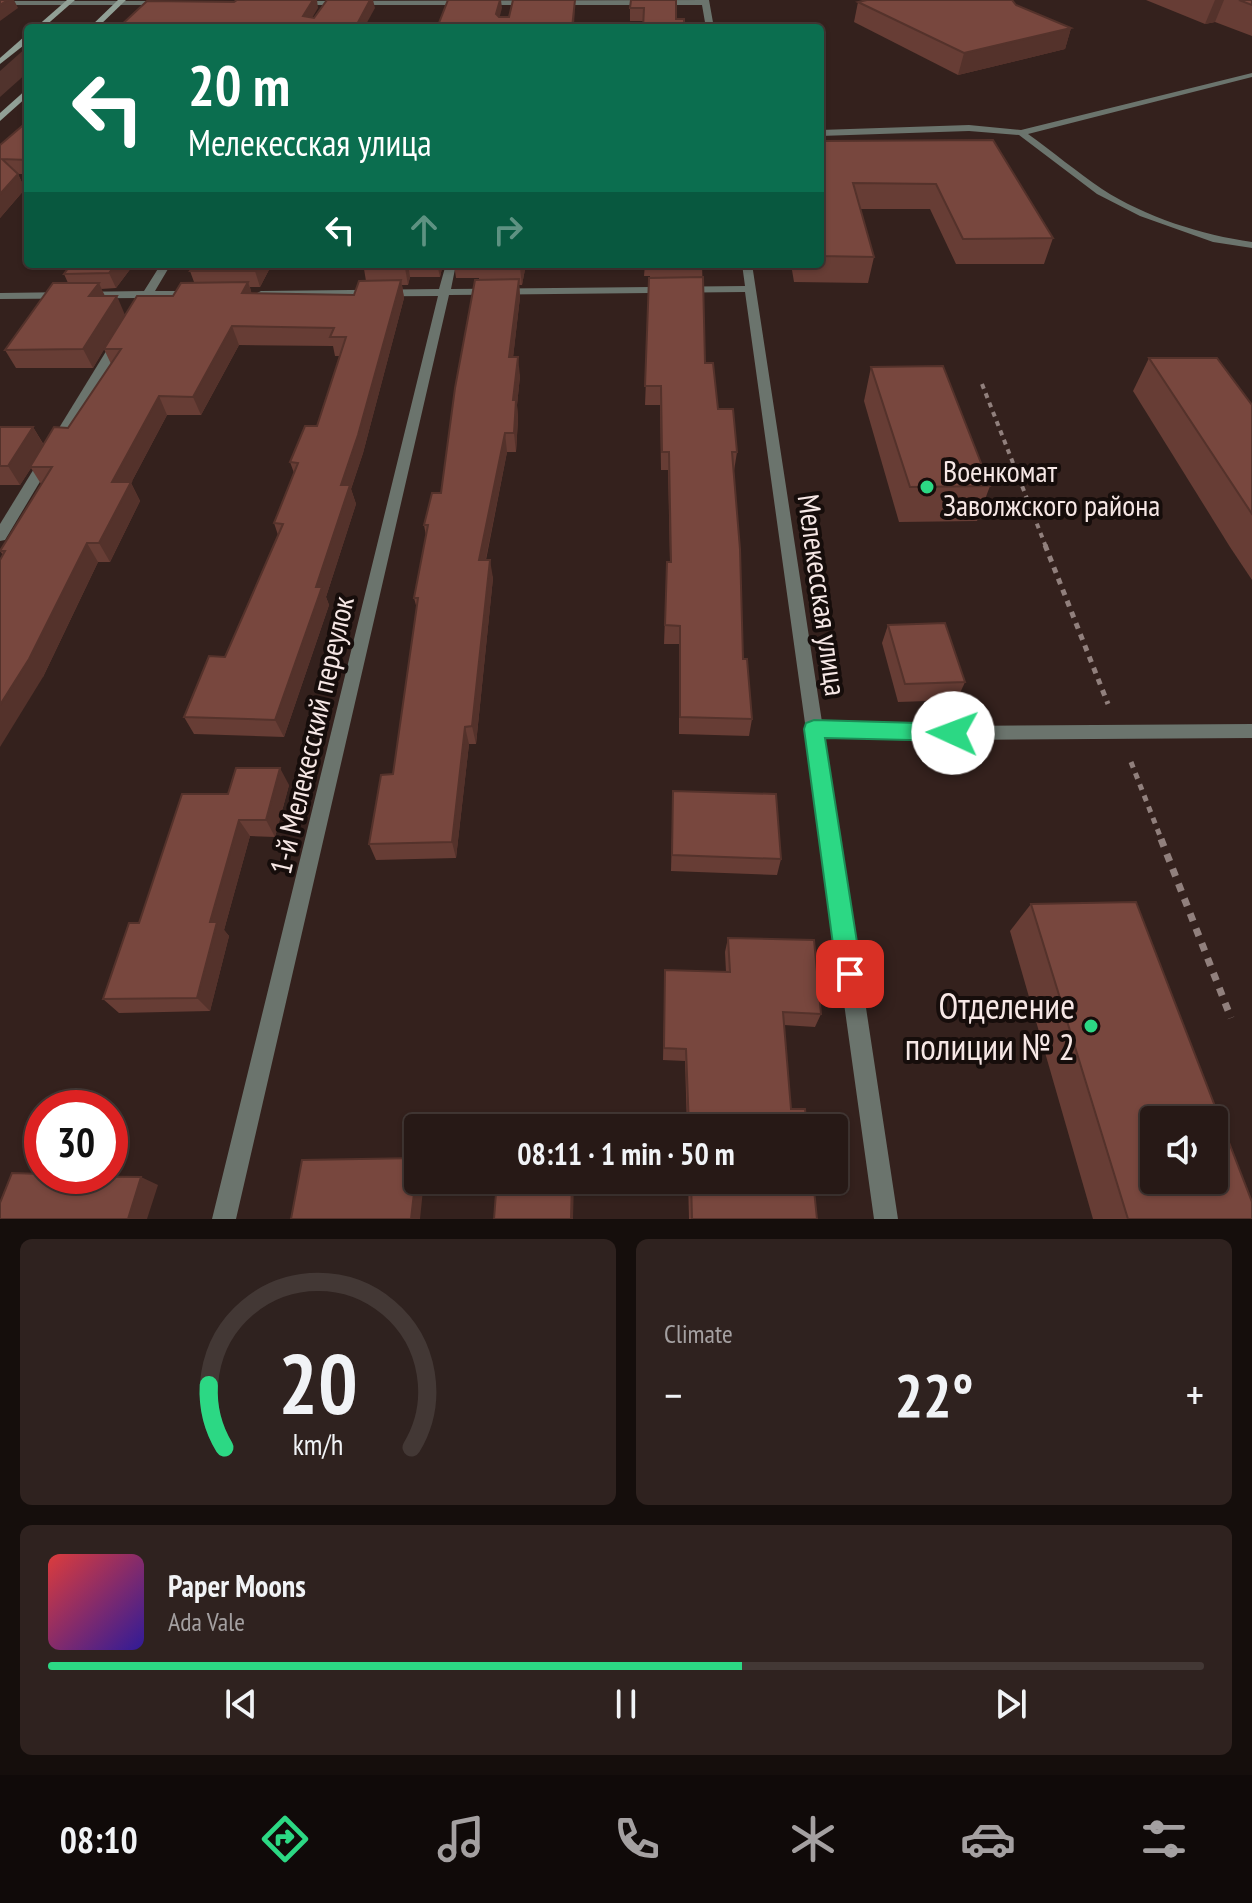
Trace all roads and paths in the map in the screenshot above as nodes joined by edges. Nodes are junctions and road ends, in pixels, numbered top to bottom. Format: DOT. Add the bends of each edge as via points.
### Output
graph roads {
  1 [pos="70,1"];
  2 [pos="120,1"];
  3 [pos="510,2"];
  4 [pos="706,2"];
  5 [pos="0,3"];
  6 [pos="179,3"];
  7 [pos="284,3"];
  8 [pos="329,3"];
  9 [pos="321,15"];
  10 [pos="507,15"];
  11 [pos="44,24"];
  12 [pos="97,24"];
  13 [pos="709,24"];
  14 [pos="24,41"];
  15 [pos="0,62"];
  16 [pos="1252,75"];
  17 [pos="24,95"];
  18 [pos="0,118"];
  19 [pos="824,133"];
  20 [pos="1021,133"];
  21 [pos="1252,245"];
  22 [pos="164,268"];
  23 [pos="450,268"];
  24 [pos="748,268"];
  25 [pos="751,289"];
  26 [pos="445,292"];
  27 [pos="210,294"];
  28 [pos="241,294"];
  29 [pos="147,295"];
  30 [pos="0,296"];
  31 [pos="139,308"];
  32 [pos="131,321"];
  33 [pos="0,536"];
  34 [pos="814,729"];
  35 [pos="1252,731"];
  36 [pos="224,1219"];
  37 [pos="886,1219"];
  1 -- 2 [label="street"];
  1 -- 5 [label="street"];
  1 -- 11 [label="main road"];
  2 -- 6 [label="street"];
  2 -- 12 [label="main road"];
  3 -- 4 [label="street"];
  3 -- 8 [label="street"];
  3 -- 10 [label="street"];
  4 -- 13 [label="street"];
  7 -- 8 [label="street"];
  8 -- 9 [label="street"];
  14 -- 15 [label="main road"];
  16 -- 20 [label="street"];
  17 -- 18 [label="main road"];
  19 -- 20 [label="street" via="969,128"];
  20 -- 21 [label="street" via="1100,192 1144,214 1217,240"];
  22 -- 29 [label="street"];
  23 -- 26 [label="street, 1-й Мелекесский переулок"];
  24 -- 25 [label="street, Мелекесская улица"];
  25 -- 26 [label="street"];
  25 -- 34 [label="street, Мелекесская улица"];
  26 -- 28 [label="street"];
  26 -- 36 [label="street, 1-й Мелекесский переулок"];
  27 -- 29 [label="street"];
  29 -- 30 [label="street"];
  29 -- 31 [label="street"];
  32 -- 33 [label="street"];
  34 -- 35 [label="street"];
  34 -- 37 [label="street, Мелекесская улица"];
}
